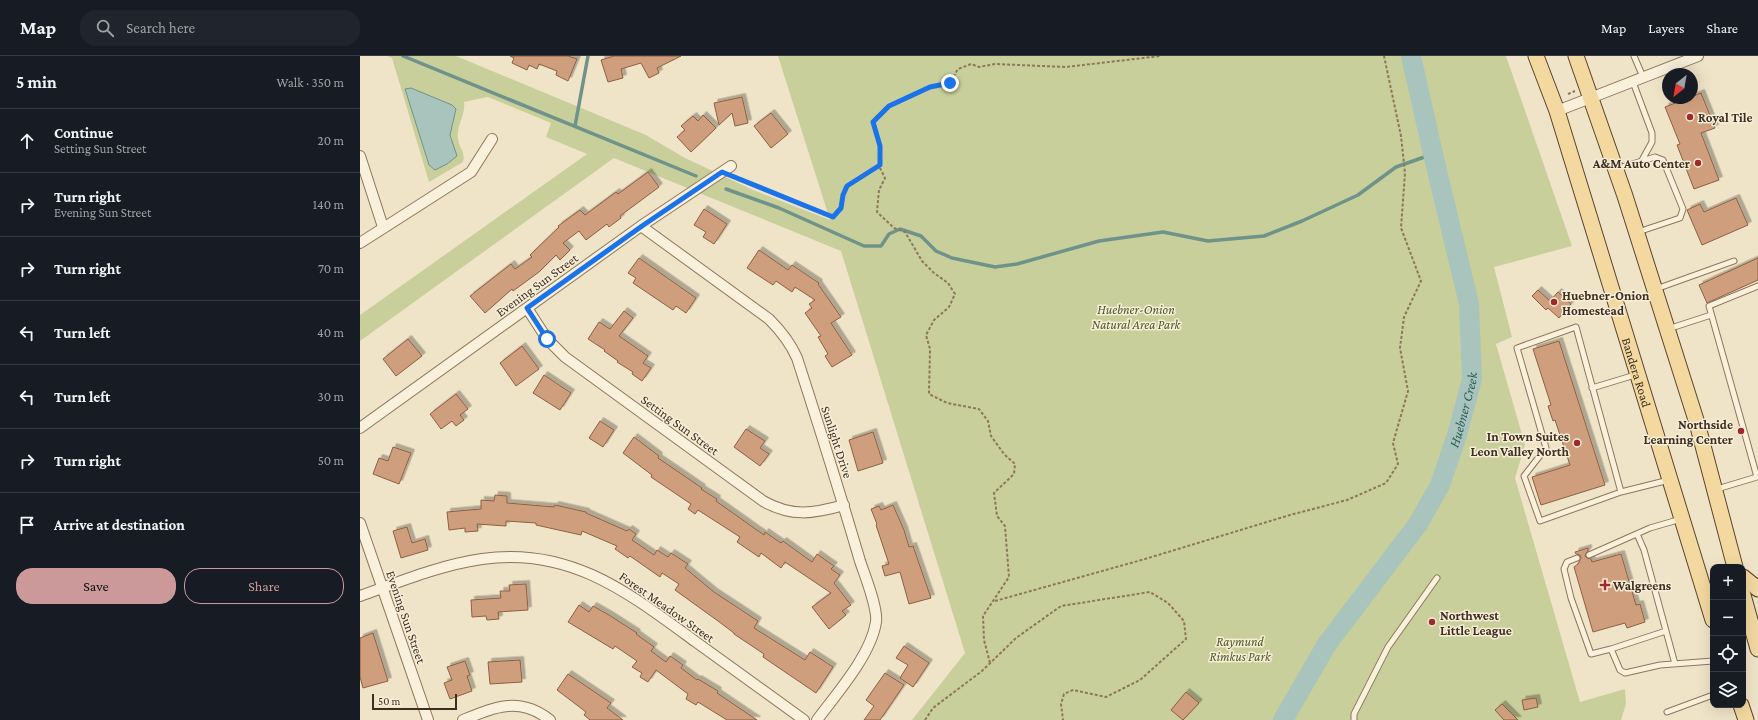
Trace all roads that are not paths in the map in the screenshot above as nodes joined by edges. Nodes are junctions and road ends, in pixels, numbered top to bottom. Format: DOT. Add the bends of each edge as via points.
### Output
graph roads {
  1 [pos="1536,56"];
  2 [pos="1576,56"];
  3 [pos="1634,56"];
  4 [pos="1698,56"];
  5 [pos="1643,77"];
  6 [pos="1633,82"];
  7 [pos="1592,98"];
  8 [pos="1557,111"];
  9 [pos="492,139"];
  10 [pos="360,156"];
  11 [pos="1641,162"];
  12 [pos="730,166"];
  13 [pos="1616,169"];
  14 [pos="642,226"];
  15 [pos="383,227"];
  16 [pos="1637,232"];
  17 [pos="360,243"];
  18 [pos="1734,261"];
  19 [pos="1758,286"];
  20 [pos="1655,290"];
  21 [pos="527,308"];
  22 [pos="1711,315"];
  23 [pos="1667,329"];
  24 [pos="1638,374"];
  25 [pos="1592,388"];
  26 [pos="360,428"];
  27 [pos="1670,480"];
  28 [pos="1715,490"];
  29 [pos="1621,492"];
  30 [pos="844,505"];
  31 [pos="1682,519"];
  32 [pos="360,523"];
  33 [pos="1637,534"];
  34 [pos="1590,555"];
  35 [pos="1576,558"];
  36 [pos="1734,564"];
  37 [pos="1437,578"];
  38 [pos="1746,579"];
  39 [pos="383,588"];
  40 [pos="1758,589"];
  41 [pos="360,596"];
  42 [pos="1744,600"];
  43 [pos="1710,610"];
  44 [pos="1751,627"];
  45 [pos="1666,631"];
  46 [pos="1611,649"];
  47 [pos="1758,649"];
  48 [pos="1710,661"];
  49 [pos="1675,664"];
  50 [pos="1710,696"];
  51 [pos="1742,708"];
  52 [pos="1667,712"];
  53 [pos="428,720"];
  54 [pos="462,720"];
  55 [pos="550,720"];
  56 [pos="804,720"];
  57 [pos="817,720"];
  58 [pos="1354,720"];
  59 [pos="1746,720"];
  1 -- 8 [label="main road, Bandera Road"];
  2 -- 7 [label="main road"];
  3 -- 5 [label="lane"];
  4 -- 5 [label="street"];
  5 -- 6 [label="street"];
  6 -- 7 [label="street"];
  6 -- 11 [label="lane" via="1652,133 1652,142"];
  7 -- 8 [label="street"];
  7 -- 13 [label="main road"];
  8 -- 24 [label="main road, Bandera Road"];
  9 -- 15 [label="street" via="471,172"];
  10 -- 15 [label="street"];
  11 -- 13 [label="lane"];
  11 -- 16 [label="lane" via="1655,158 1663,160 1683,209 1680,218"];
  12 -- 14 [label="street, Evening Sun Street"];
  13 -- 16 [label="main road"];
  14 -- 21 [label="street, Evening Sun Street"];
  14 -- 30 [label="street, Sunlight Drive" via="769,319 782,332 797,358"];
  15 -- 17 [label="street"];
  16 -- 20 [label="main road"];
  18 -- 20 [label="lane"];
  19 -- 22 [label="lane" via="1708,306"];
  20 -- 23 [label="main road"];
  21 -- 26 [label="street, Evening Sun Street"];
  21 -- 30 [label="street, Setting Sun Street" via="547,339 565,357 762,501 784,511 800,513 823,511"];
  22 -- 23 [label="lane"];
  22 -- 28 [label="lane" via="1757,477"];
  23 -- 28 [label="main road"];
  24 -- 25 [label="lane"];
  24 -- 27 [label="main road, Bandera Road"];
  25 -- 29 [label="lane"];
  25 -- 29 [label="lane" via="1576,327 1517,348 1546,448 1524,476 1540,521"];
  27 -- 29 [label="lane"];
  27 -- 31 [label="main road, Bandera Road"];
  28 -- 36 [label="main road"];
  30 -- 57 [label="street, Sunlight Drive" via="876,621 872,640 862,658"];
  31 -- 33 [label="lane"];
  31 -- 43 [label="main road, Bandera Road"];
  32 -- 39 [label="street, Evening Sun Street"];
  33 -- 34 [label="lane"];
  33 -- 45 [label="lane" via="1644,550"];
  35 -- 46 [label="lane" via="1567,562 1564,569 1570,598 1591,654"];
  37 -- 58 [label="lane" via="1388,647 1354,714"];
  38 -- 40 [label="main road"];
  39 -- 41 [label="street, Forest Meadow Street"];
  39 -- 53 [label="street, Evening Sun Street"];
  39 -- 56 [label="street, Forest Meadow Street" via="482,559 526,558 569,566 590,573 632,596"];
  42 -- 44 [label="main road"];
  44 -- 47 [label="main road"];
  45 -- 46 [label="lane"];
  45 -- 49 [label="lane"];
  46 -- 49 [label="lane" via="1620,670 1625,673"];
  48 -- 49 [label="lane"];
  50 -- 52 [label="lane"];
  51 -- 59 [label="main road"];
  54 -- 55 [label="street" via="494,708 514,705 529,708"];
}
